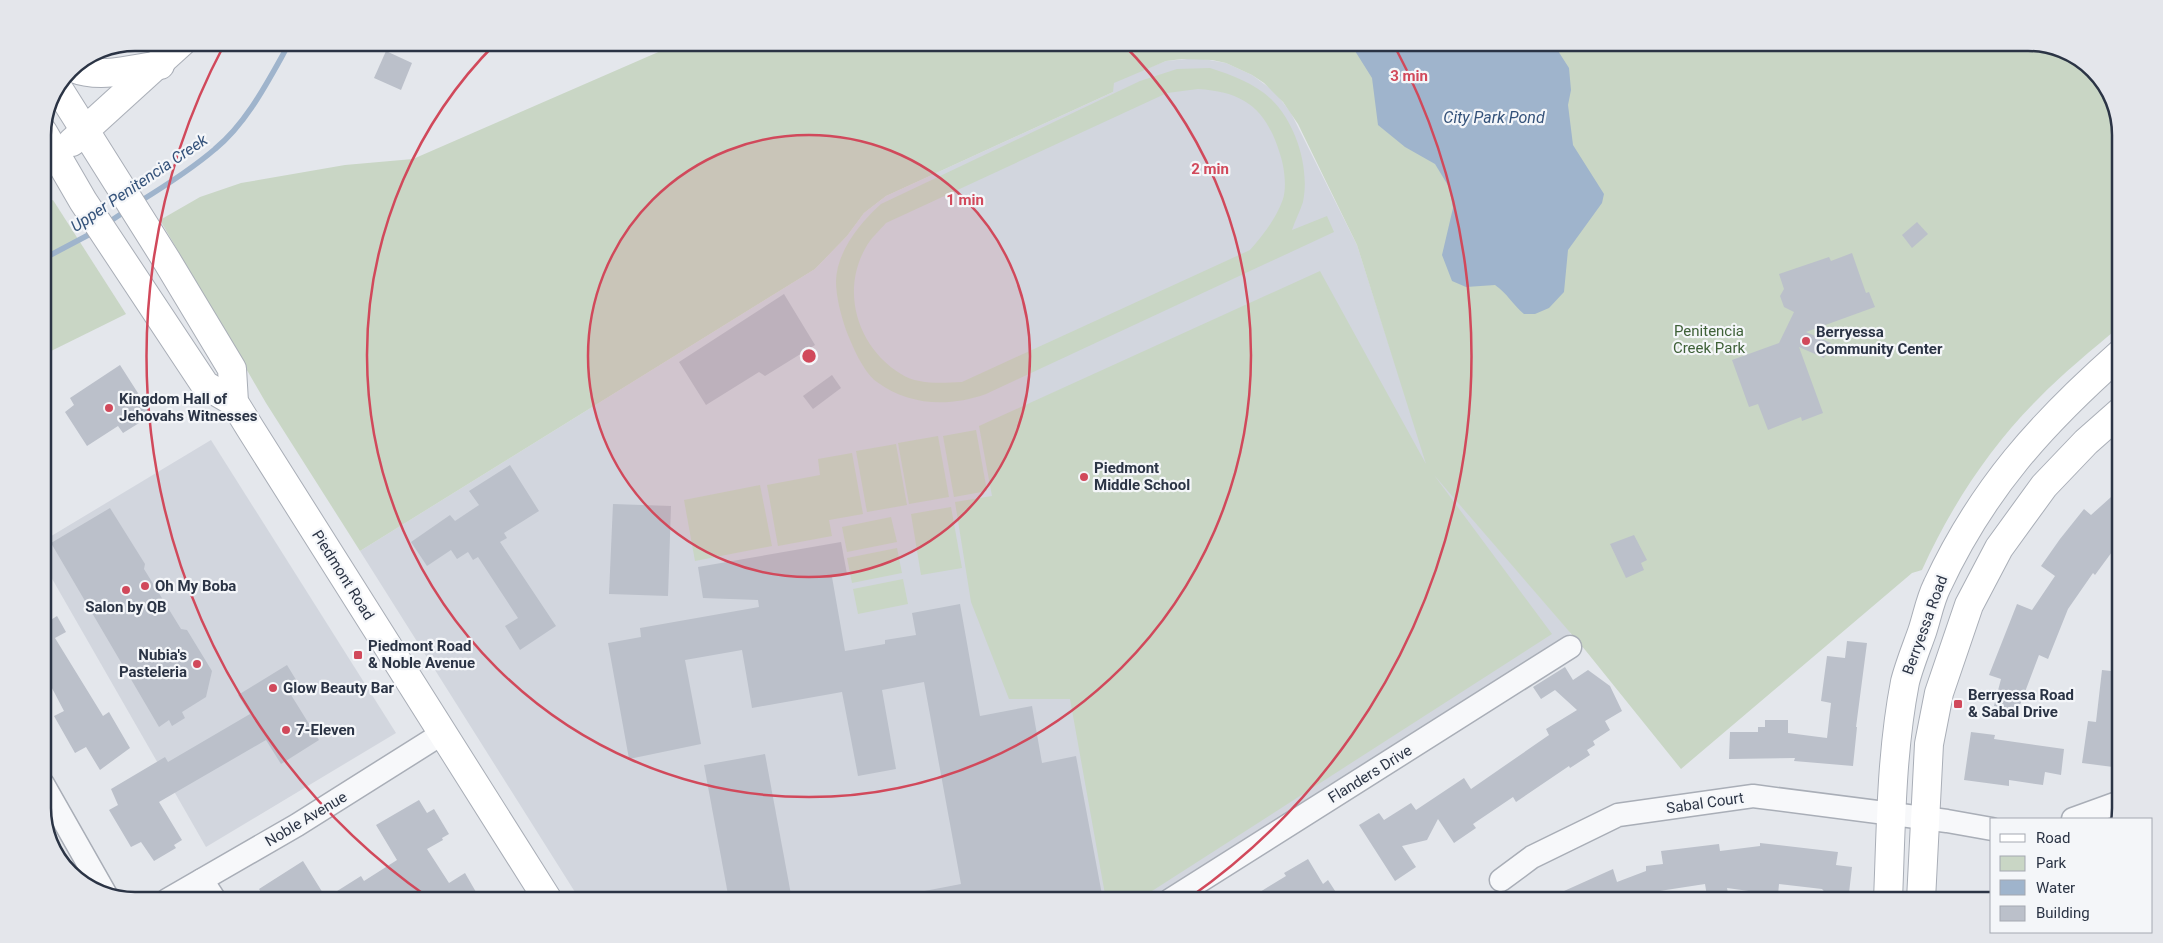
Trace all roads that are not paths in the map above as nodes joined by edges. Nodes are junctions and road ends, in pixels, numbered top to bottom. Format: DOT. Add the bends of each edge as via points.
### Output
graph roads {
  1 [pos="173,51"];
  2 [pos="160,65"];
  3 [pos="81,71"];
  4 [pos="62,95"];
  5 [pos="85,131"];
  6 [pos="51,159"];
  7 [pos="51,161"];
  8 [pos="2112,362"];
  9 [pos="234,402"];
  10 [pos="2112,420"];
  11 [pos="1570,647"];
  12 [pos="443,734"];
  13 [pos="51,798"];
  14 [pos="2112,805"];
  15 [pos="1891,814"];
  16 [pos="2076,818"];
  17 [pos="1924,819"];
  18 [pos="1990,829"];
  19 [pos="202,880"];
  20 [pos="1501,880"];
  21 [pos="99,883"];
  22 [pos="181,892"];
  23 [pos="210,892"];
  24 [pos="543,892"];
  25 [pos="1183,892"];
  26 [pos="1888,892"];
  27 [pos="1921,892"];
  1 -- 2 [label="main road"];
  2 -- 3 [label="main road" via="103,73"];
  2 -- 5 [label="main road"];
  4 -- 5 [label="main road, Piedmont Road"];
  5 -- 6 [label="main road"];
  5 -- 9 [label="main road, Piedmont Road" via="232,369"];
  7 -- 9 [label="main road, Piedmont Road" via="84,200 205,385"];
  8 -- 15 [label="main road, Berryessa Road" via="2040,429 2001,477 1964,533 1936,587 1905,681"];
  9 -- 12 [label="main road, Piedmont Road"];
  10 -- 17 [label="main road" via="2044,486 1999,548 1969,605 1938,693 1929,744"];
  11 -- 25 [label="street, Flanders Drive"];
  12 -- 19 [label="street, Noble Avenue"];
  12 -- 24 [label="main road, Piedmont Road"];
  13 -- 21 [label="street"];
  14 -- 16 [label="street"];
  15 -- 17 [label="street, Sabal Court"];
  15 -- 20 [label="street, Sabal Court" via="1753,796 1618,815 1532,857"];
  15 -- 26 [label="main road, Berryessa Road"];
  17 -- 18 [label="street, Sabal Court"];
  17 -- 27 [label="main road"];
  19 -- 22 [label="street, Noble Avenue"];
  19 -- 23 [label="street"];
}
